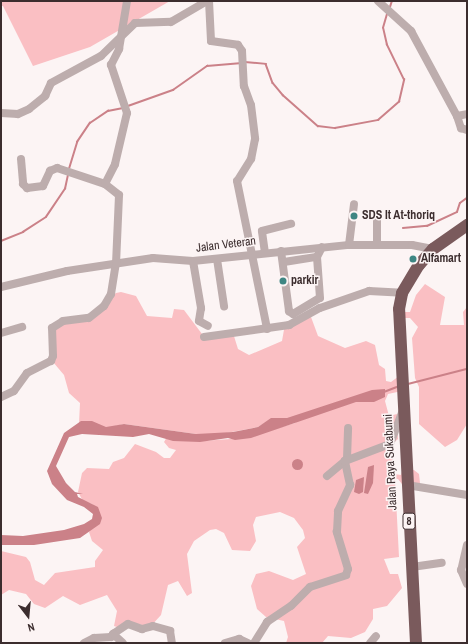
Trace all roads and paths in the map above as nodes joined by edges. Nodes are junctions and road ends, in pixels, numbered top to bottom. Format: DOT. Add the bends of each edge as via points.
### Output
graph roads {
  1 [pos="127,1"];
  2 [pos="208,1"];
  3 [pos="378,1"];
  4 [pos="122,36"];
  5 [pos="1,113"];
  6 [pos="467,114"];
  7 [pos="457,116"];
  8 [pos="467,130"];
  9 [pos="21,159"];
  10 [pos="105,184"];
  11 [pos="354,204"];
  12 [pos="377,221"];
  13 [pos="291,224"];
  14 [pos="467,225"];
  15 [pos="349,245"];
  16 [pos="377,245"];
  17 [pos="322,247"];
  18 [pos="433,249"];
  19 [pos="281,251"];
  20 [pos="265,253"];
  21 [pos="253,254"];
  22 [pos="317,258"];
  23 [pos="217,259"];
  24 [pos="193,261"];
  25 [pos="284,262"];
  26 [pos="116,264"];
  27 [pos="1,287"];
  28 [pos="402,292"];
  29 [pos="224,306"];
  30 [pos="208,326"];
  31 [pos="22,327"];
  32 [pos="266,329"];
  33 [pos="1,332"];
  34 [pos="204,337"];
  35 [pos="1,397"];
  36 [pos="402,412"];
  37 [pos="348,428"];
  38 [pos="346,460"];
  39 [pos="326,476"];
  40 [pos="407,485"];
  41 [pos="467,495"];
  42 [pos="467,544"];
  43 [pos="442,563"];
  44 [pos="412,567"];
  45 [pos="467,584"];
  46 [pos="113,634"];
  47 [pos="84,643"];
  48 [pos="123,643"];
  49 [pos="172,643"];
  50 [pos="225,643"];
  51 [pos="248,643"];
  52 [pos="254,643"];
  53 [pos="416,643"];
  1 -- 4 [label="street"];
  2 -- 4 [label="street" via="171,22 137,22"];
  2 -- 21 [label="street" via="212,41 238,45 242,51 244,86 251,105 255,139 251,159 237,181"];
  3 -- 7 [label="street" via="411,31"];
  4 -- 5 [label="street" via="101,56 51,83 45,96 29,109 18,114"];
  4 -- 10 [label="street" via="111,65 127,108 127,116 115,164"];
  6 -- 7 [label="street"];
  7 -- 8 [label="street" via="460,128"];
  9 -- 10 [label="street" via="23,184 27,188 43,186 50,171 57,168"];
  10 -- 26 [label="street" via="119,196"];
  11 -- 15 [label="street"];
  12 -- 16 [label="street"];
  13 -- 20 [label="street" via="262,231"];
  14 -- 18 [label="highway, 8"];
  15 -- 16 [label="street, Jalan Veteran"];
  15 -- 17 [label="street, Jalan Veteran"];
  16 -- 18 [label="street, Jalan Veteran" via="412,245"];
  17 -- 19 [label="street, Jalan Veteran"];
  17 -- 22 [label="street"];
  18 -- 28 [label="highway, 8"];
  19 -- 20 [label="street, Jalan Veteran"];
  19 -- 25 [label="street"];
  20 -- 21 [label="street, Jalan Veteran"];
  21 -- 23 [label="street, Jalan Veteran"];
  21 -- 32 [label="street"];
  22 -- 25 [label="street"];
  22 -- 25 [label="street" via="320,298 293,314 289,311"];
  23 -- 24 [label="street, Jalan Veteran"];
  23 -- 29 [label="street"];
  24 -- 26 [label="street, Jalan Veteran" via="158,257"];
  24 -- 30 [label="street" via="201,308 199,321"];
  26 -- 27 [label="street, Jalan Veteran" via="67,271"];
  26 -- 35 [label="street" via="111,294 104,306 89,318 63,321 52,328 51,361 27,373 14,391"];
  28 -- 32 [label="street" via="369,291 320,308 289,325"];
  28 -- 36 [label="highway, Jalan Raya Sukabumi / 8" via="399,309"];
  31 -- 33 [label="street"];
  32 -- 34 [label="street" via="249,332 241,330"];
  36 -- 38 [label="street" via="390,444"];
  36 -- 40 [label="highway, Jalan Raya Sukabumi / 8"];
  37 -- 38 [label="street"];
  38 -- 39 [label="street"];
  38 -- 52 [label="street" via="350,485 338,511 337,532 348,572 343,578 310,587 291,606 267,622"];
  40 -- 41 [label="street"];
  40 -- 44 [label="highway, Jalan Raya Sukabumi / 8"];
  42 -- 45 [label="street" via="464,547 461,570"];
  43 -- 44 [label="street"];
  44 -- 53 [label="highway, Jalan Raya Sukabumi / 8"];
  46 -- 47 [label="street"];
  46 -- 48 [label="street"];
  46 -- 49 [label="street" via="128,624 142,629 153,626 170,631"];
  50 -- 51 [label="street" via="238,639"];
}
